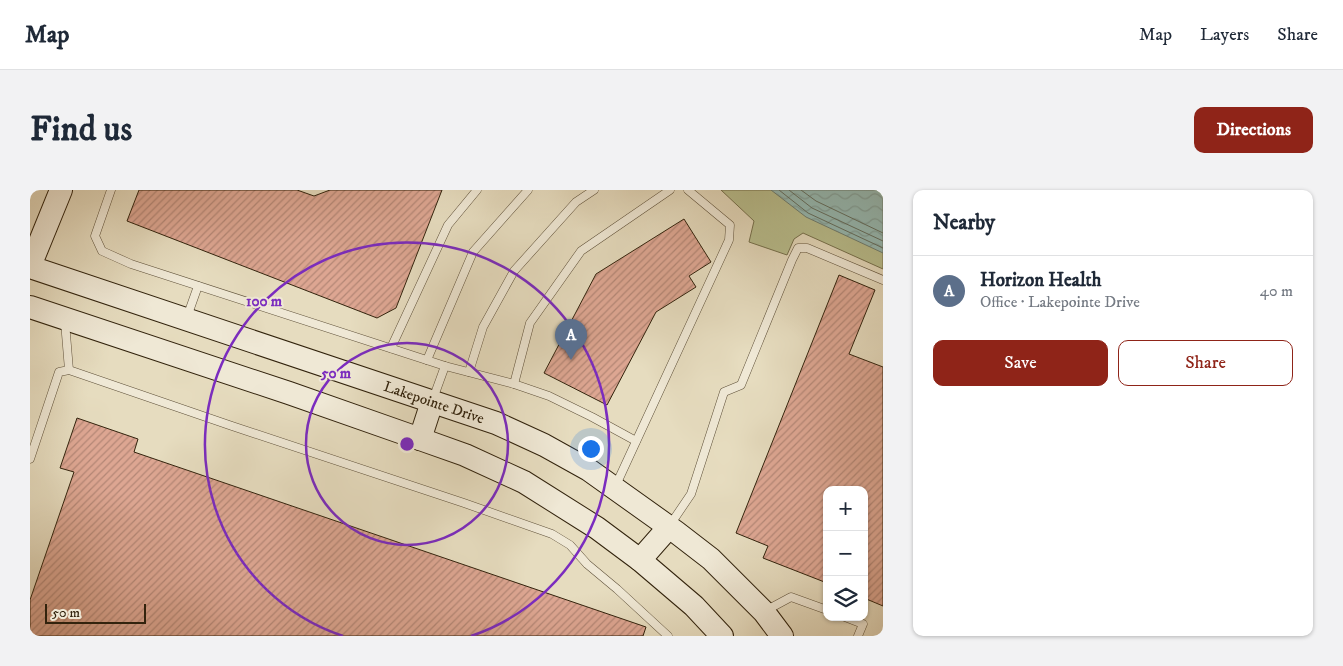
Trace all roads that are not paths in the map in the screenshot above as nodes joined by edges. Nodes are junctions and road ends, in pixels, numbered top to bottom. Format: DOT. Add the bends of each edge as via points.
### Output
graph roads {
  1 [pos="61,190"];
  2 [pos="111,190"];
  3 [pos="477,190"];
  4 [pos="528,190"];
  5 [pos="594,190"];
  6 [pos="670,190"];
  7 [pos="688,190"];
  8 [pos="30,267"];
  9 [pos="883,280"];
  10 [pos="75,283"];
  11 [pos="198,286"];
  12 [pos="30,307"];
  13 [pos="65,320"];
  14 [pos="186,320"];
  15 [pos="391,348"];
  16 [pos="427,360"];
  17 [pos="444,366"];
  18 [pos="69,370"];
  19 [pos="469,372"];
  20 [pos="514,384"];
  21 [pos="432,402"];
  22 [pos="420,439"];
  23 [pos="636,441"];
  24 [pos="30,459"];
  25 [pos="614,488"];
  26 [pos="669,527"];
  27 [pos="640,560"];
  28 [pos="823,609"];
  29 [pos="764,612"];
  30 [pos="855,621"];
  31 [pos="861,635"];
  32 [pos="668,636"];
  33 [pos="722,636"];
  34 [pos="782,636"];
  1 -- 8 [label="main road"];
  2 -- 11 [label="lane" via="94,236 102,251"];
  3 -- 15 [label="lane" via="448,225"];
  4 -- 16 [label="lane" via="473,252"];
  5 -- 19 [label="lane" via="576,202 514,271 483,327"];
  6 -- 20 [label="lane" via="581,251 530,323"];
  7 -- 23 [label="lane" via="730,225 729,240"];
  8 -- 10 [label="main road, Lakepointe Drive"];
  9 -- 26 [label="lane" via="807,248 798,248 741,385 724,392 691,494"];
  10 -- 13 [label="main road"];
  10 -- 14 [label="main road, Lakepointe Drive"];
  11 -- 14 [label="lane"];
  11 -- 15 [label="lane"];
  12 -- 13 [label="main road"];
  13 -- 18 [label="lane"];
  13 -- 22 [label="main road"];
  14 -- 21 [label="main road, Lakepointe Drive"];
  15 -- 16 [label="lane"];
  16 -- 17 [label="lane"];
  17 -- 19 [label="lane"];
  17 -- 21 [label="lane"];
  18 -- 24 [label="lane" via="59,372"];
  18 -- 32 [label="lane" via="552,534 570,546"];
  19 -- 20 [label="lane"];
  20 -- 23 [label="lane" via="549,396"];
  21 -- 22 [label="main road"];
  21 -- 25 [label="main road, Lakepointe Drive" via="496,423 544,445"];
  22 -- 27 [label="main road" via="524,482 597,528"];
  23 -- 25 [label="lane"];
  25 -- 26 [label="main road, Lakepointe Drive"];
  26 -- 27 [label="main road"];
  26 -- 29 [label="main road, Lakepointe Drive" via="711,559"];
  27 -- 33 [label="main road" via="694,606"];
  28 -- 29 [label="lane" via="791,597"];
  29 -- 34 [label="main road, Lakepointe Drive"];
  30 -- 31 [label="lane" via="863,624"];
}
